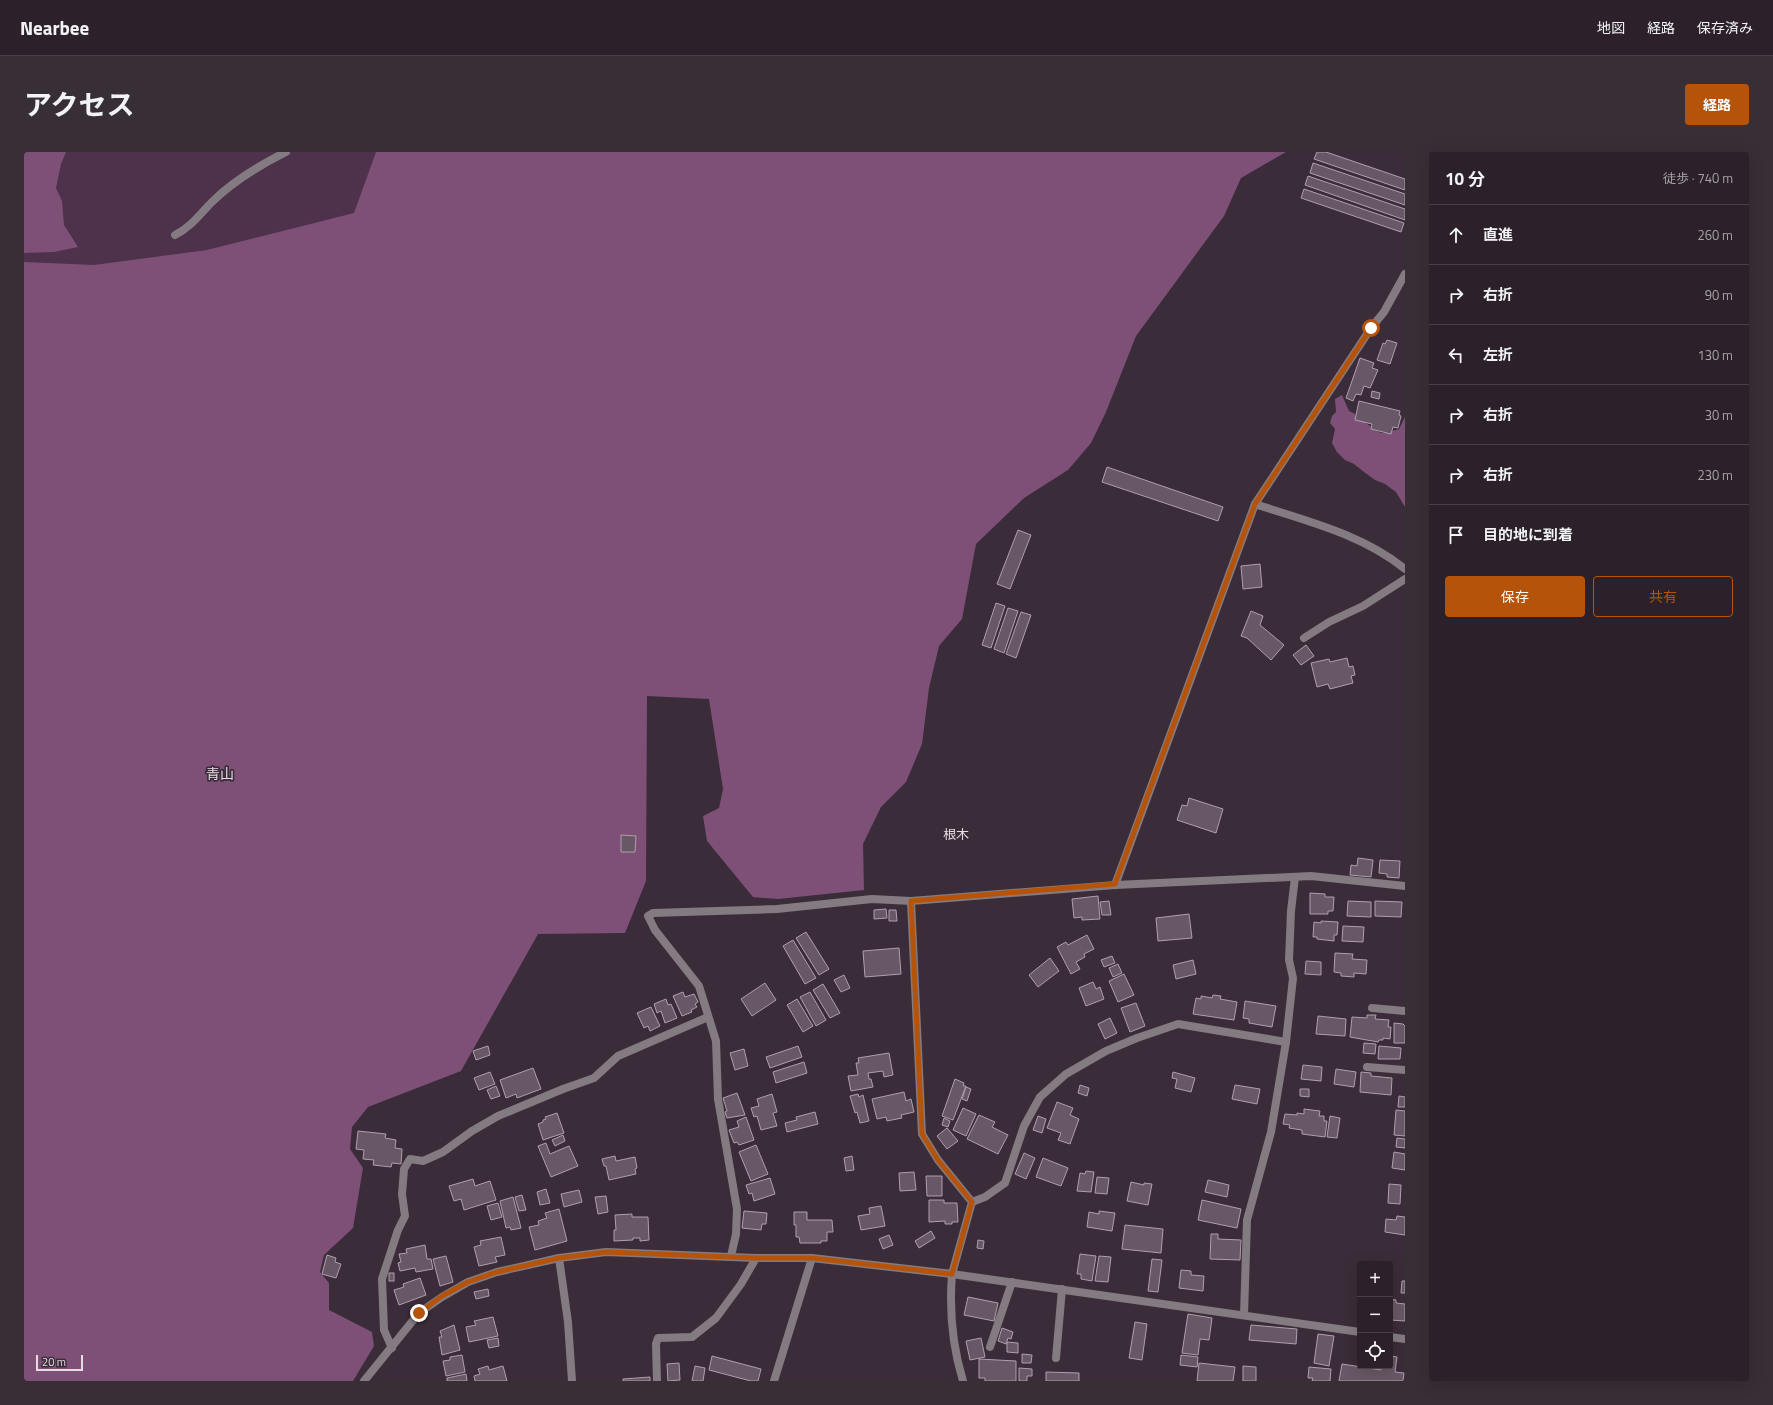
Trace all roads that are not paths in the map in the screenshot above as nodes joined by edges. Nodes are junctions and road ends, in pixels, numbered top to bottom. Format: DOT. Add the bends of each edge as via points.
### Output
graph roads {
  1 [pos="286,152"];
  2 [pos="175,235"];
  3 [pos="1405,274"];
  4 [pos="1255,504"];
  5 [pos="1405,569"];
  6 [pos="1405,579"];
  7 [pos="1304,638"];
  8 [pos="1295,877"];
  9 [pos="1115,884"];
  10 [pos="1405,886"];
  11 [pos="911,901"];
  12 [pos="1372,1008"];
  13 [pos="1405,1011"];
  14 [pos="708,1017"];
  15 [pos="1286,1042"];
  16 [pos="1367,1067"];
  17 [pos="1405,1070"];
  18 [pos="972,1202"];
  19 [pos="731,1256"];
  20 [pos="559,1258"];
  21 [pos="756,1258"];
  22 [pos="812,1258"];
  23 [pos="952,1274"];
  24 [pos="1012,1282"];
  25 [pos="1062,1290"];
  26 [pos="1244,1315"];
  27 [pos="1357,1332"];
  28 [pos="1393,1337"];
  29 [pos="1405,1339"];
  30 [pos="990,1347"];
  31 [pos="392,1348"];
  32 [pos="1056,1358"];
  33 [pos="364,1381"];
  34 [pos="572,1381"];
  35 [pos="657,1381"];
  36 [pos="774,1381"];
  37 [pos="963,1381"];
  1 -- 2 [label="street" via="243,177 212,202 188,229"];
  3 -- 4 [label="street" via="1384,312"];
  4 -- 5 [label="street" via="1366,543"];
  4 -- 9 [label="street"];
  6 -- 7 [label="street" via="1363,606 1329,622"];
  8 -- 9 [label="street"];
  8 -- 10 [label="street" via="1311,876"];
  8 -- 15 [label="street" via="1289,960 1293,978"];
  9 -- 11 [label="street"];
  11 -- 14 [label="street" via="872,899 777,909 653,913 648,916 655,930 699,986"];
  11 -- 18 [label="street" via="922,1134 938,1160"];
  12 -- 13 [label="street"];
  14 -- 19 [label="street" via="716,1041 718,1100 737,1209 736,1234"];
  14 -- 31 [label="street" via="618,1056 594,1078 498,1116 443,1152 423,1161 410,1159 404,1169 404,1216 382,1279 384,1330"];
  15 -- 18 [label="street" via="1178,1024 1106,1052 1066,1074 1040,1097 1024,1126 1006,1183"];
  15 -- 26 [label="street" via="1271,1132 1247,1220"];
  16 -- 17 [label="street"];
  18 -- 23 [label="street"];
  19 -- 20 [label="street" via="606,1252"];
  19 -- 21 [label="street"];
  20 -- 31 [label="street" via="497,1272 468,1282 442,1296 419,1313"];
  20 -- 34 [label="street" via="568,1322"];
  21 -- 22 [label="street"];
  21 -- 35 [label="street" via="741,1284 710,1323 692,1337 658,1338"];
  22 -- 23 [label="street"];
  22 -- 36 [label="street"];
  23 -- 24 [label="street"];
  23 -- 37 [label="street" via="951,1331"];
  24 -- 25 [label="street"];
  24 -- 30 [label="street"];
  25 -- 26 [label="street"];
  25 -- 32 [label="street"];
  26 -- 27 [label="street"];
  28 -- 29 [label="street"];
  31 -- 33 [label="street"];
}
